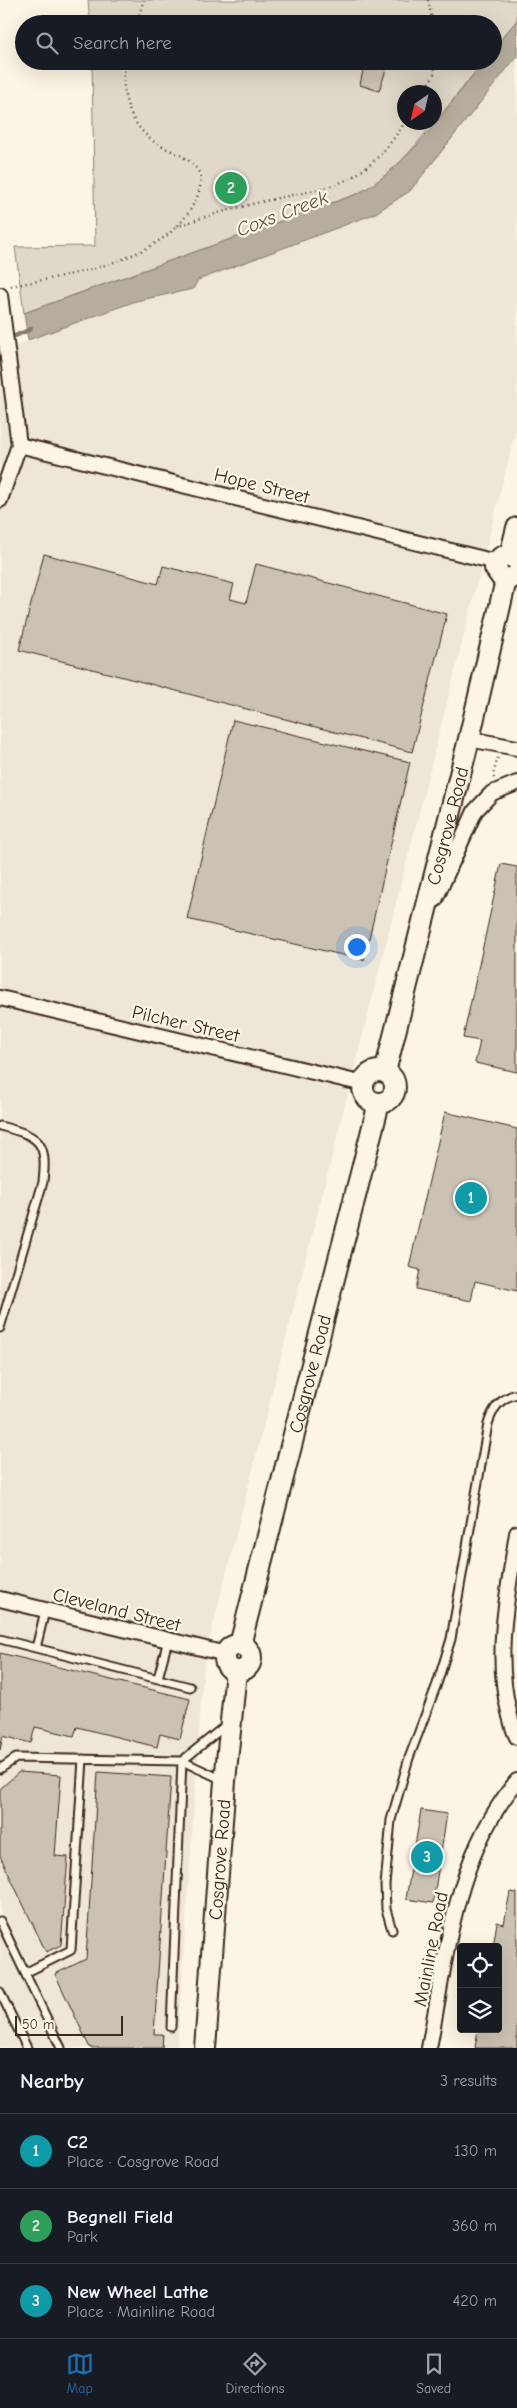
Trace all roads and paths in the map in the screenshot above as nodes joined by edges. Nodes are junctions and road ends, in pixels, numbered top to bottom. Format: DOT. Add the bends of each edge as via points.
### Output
graph roads {
  1 [pos="144,0"];
  2 [pos="428,0"];
  3 [pos="139,15"];
  4 [pos="432,15"];
  5 [pos="125,70"];
  6 [pos="435,70"];
  7 [pos="428,85"];
  8 [pos="400,130"];
  9 [pos="175,228"];
  10 [pos="4,291"];
  11 [pos="19,445"];
  12 [pos="0,500"];
  13 [pos="517,528"];
  14 [pos="508,559"];
  15 [pos="511,578"];
  16 [pos="469,739"];
  17 [pos="517,748"];
  18 [pos="499,754"];
  19 [pos="496,782"];
  20 [pos="517,783"];
  21 [pos="422,927"];
  22 [pos="0,998"];
  23 [pos="384,1072"];
  24 [pos="364,1084"];
  25 [pos="379,1103"];
  26 [pos="0,1126"];
  27 [pos="0,1328"];
  28 [pos="517,1394"];
  29 [pos="517,1533"];
  30 [pos="0,1599"];
  31 [pos="46,1610"];
  32 [pos="0,1638"];
  33 [pos="168,1640"];
  34 [pos="36,1648"];
  35 [pos="234,1657"];
  36 [pos="158,1678"];
  37 [pos="190,1687"];
  38 [pos="230,1721"];
  39 [pos="517,1738"];
  40 [pos="83,1759"];
  41 [pos="182,1761"];
  42 [pos="0,1769"];
  43 [pos="225,1781"];
  44 [pos="517,1781"];
  45 [pos="0,1921"];
  46 [pos="392,1930"];
  47 [pos="25,1973"];
  48 [pos="0,1992"];
  49 [pos="170,2026"];
  50 [pos="27,2048"];
  51 [pos="61,2048"];
  52 [pos="205,2048"];
  53 [pos="429,2048"];
  1 -- 3 [label="path"];
  2 -- 4 [label="path"];
  5 -- 9 [label="path" via="127,106 136,124 146,136 193,164 200,176 199,192 191,211"];
  6 -- 7 [label="path"];
  8 -- 9 [label="path" via="371,164 351,178 221,211"];
  9 -- 10 [label="path" via="126,258"];
  10 -- 11 [label="street" via="4,320"];
  11 -- 12 [label="street"];
  11 -- 14 [label="street, Hope Street"];
  13 -- 14 [label="main road"];
  14 -- 15 [label="main road" via="496,572"];
  15 -- 16 [label="main road, Cosgrove Road"];
  16 -- 17 [label="street"];
  16 -- 21 [label="main road, Cosgrove Road"];
  18 -- 19 [label="path" via="493,775"];
  20 -- 21 [label="street" via="492,793 475,811"];
  21 -- 23 [label="main road, Cosgrove Road"];
  22 -- 24 [label="street, Pilcher Street"];
  23 -- 24 [label="main road" via="369,1075"];
  23 -- 25 [label="main road" via="392,1078 395,1088 388,1100"];
  24 -- 25 [label="main road" via="367,1097"];
  25 -- 35 [label="main road, Cosgrove Road"];
  26 -- 27 [label="lane" via="37,1140 45,1162 43,1182"];
  28 -- 46 [label="lane" via="496,1405 490,1417 451,1639 391,1820 385,1885 386,1909"];
  29 -- 39 [label="street" via="503,1620 502,1687"];
  30 -- 31 [label="street, Cleveland Street"];
  31 -- 33 [label="street, Cleveland Street"];
  31 -- 34 [label="lane"];
  32 -- 34 [label="lane"];
  33 -- 35 [label="street, Cleveland Street"];
  33 -- 36 [label="lane"];
  34 -- 36 [label="lane"];
  35 -- 38 [label="main road, Cosgrove Road"];
  36 -- 37 [label="lane"];
  38 -- 41 [label="lane"];
  38 -- 43 [label="main road, Cosgrove Road"];
  40 -- 41 [label="lane"];
  40 -- 42 [label="lane" via="16,1758"];
  40 -- 47 [label="lane" via="71,1950"];
  41 -- 43 [label="lane"];
  41 -- 49 [label="lane"];
  43 -- 52 [label="main road, Cosgrove Road"];
  44 -- 53 [label="street, Mainline Road" via="491,1817 466,1870"];
  45 -- 47 [label="lane"];
  47 -- 51 [label="lane"];
  48 -- 50 [label="lane"];
}
